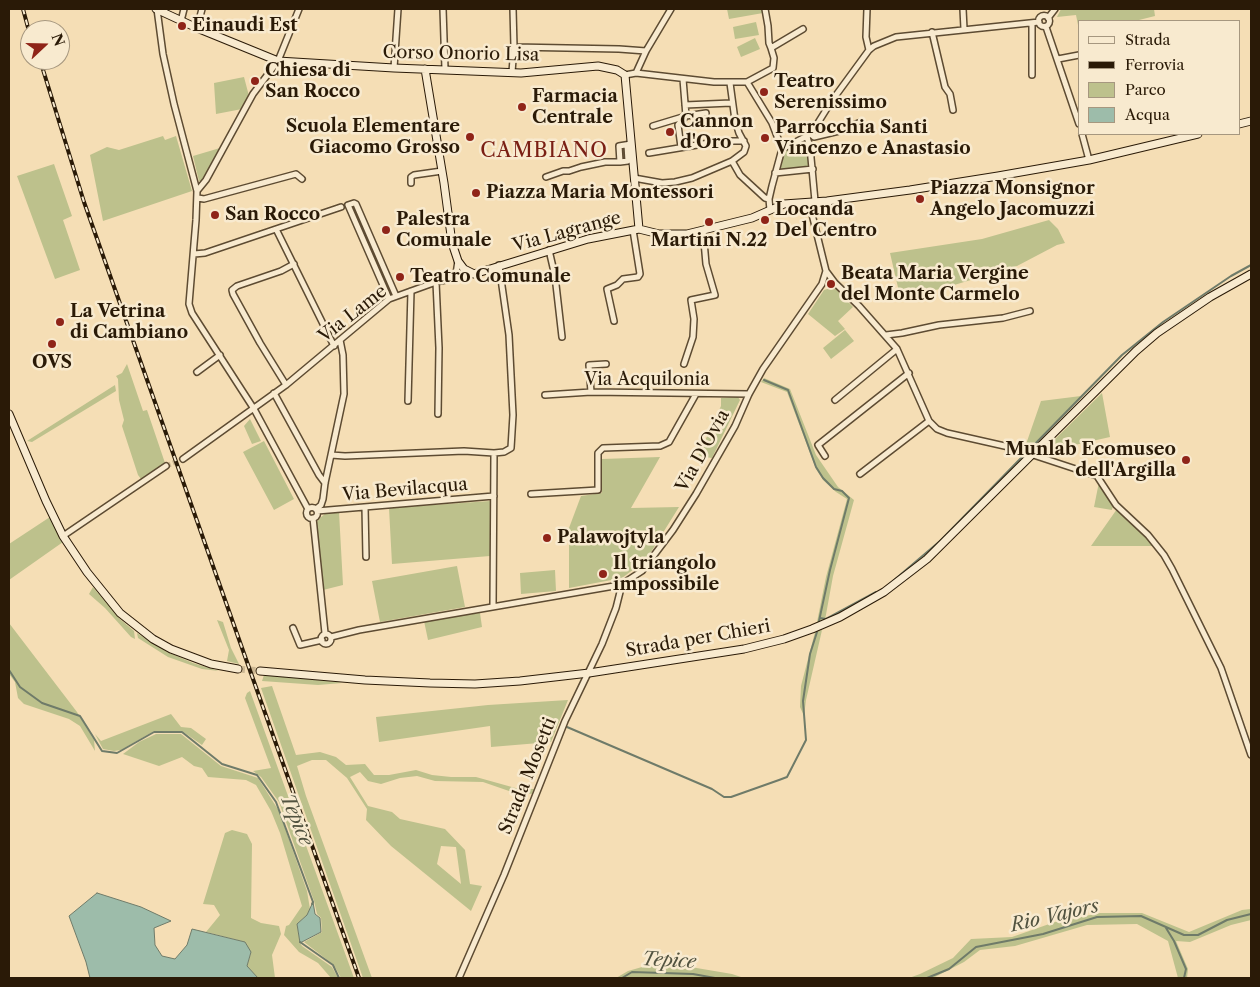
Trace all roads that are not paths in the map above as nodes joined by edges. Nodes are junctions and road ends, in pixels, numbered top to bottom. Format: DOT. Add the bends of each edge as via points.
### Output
graph roads {
  1 [pos="156,9"];
  2 [pos="184,9"];
  3 [pos="202,9"];
  4 [pos="299,9"];
  5 [pos="398,9"];
  6 [pos="443,9"];
  7 [pos="513,9"];
  8 [pos="671,9"];
  9 [pos="765,9"];
  10 [pos="867,9"];
  11 [pos="963,9"];
  12 [pos="1042,9"];
  13 [pos="1055,9"];
  14 [pos="1046,17"];
  15 [pos="181,21"];
  16 [pos="1039,22"];
  17 [pos="1032,23"];
  18 [pos="1046,27"];
  19 [pos="196,28"];
  20 [pos="804,28"];
  21 [pos="964,29"];
  22 [pos="932,32"];
  23 [pos="514,47"];
  24 [pos="771,48"];
  25 [pos="869,50"];
  26 [pos="646,51"];
  27 [pos="1078,56"];
  28 [pos="1058,59"];
  29 [pos="278,61"];
  30 [pos="394,68"];
  31 [pos="424,69"];
  32 [pos="445,69"];
  33 [pos="512,72"];
  34 [pos="636,73"];
  35 [pos="625,75"];
  36 [pos="1032,75"];
  37 [pos="683,79"];
  38 [pos="747,82"];
  39 [pos="730,83"];
  40 [pos="731,103"];
  41 [pos="685,105"];
  42 [pos="953,110"];
  43 [pos="706,112"];
  44 [pos="686,116"];
  45 [pos="1078,121"];
  46 [pos="861,122"];
  47 [pos="653,126"];
  48 [pos="809,135"];
  49 [pos="1082,135"];
  50 [pos="1194,135"];
  51 [pos="744,141"];
  52 [pos="629,145"];
  53 [pos="681,147"];
  54 [pos="782,149"];
  55 [pos="649,153"];
  56 [pos="1089,160"];
  57 [pos="630,161"];
  58 [pos="732,161"];
  59 [pos="620,162"];
  60 [pos="812,169"];
  61 [pos="442,171"];
  62 [pos="775,174"];
  63 [pos="546,177"];
  64 [pos="634,178"];
  65 [pos="302,179"];
  66 [pos="411,184"];
  67 [pos="197,192"];
  68 [pos="198,198"];
  69 [pos="769,199"];
  70 [pos="812,202"];
  71 [pos="341,207"];
  72 [pos="770,210"];
  73 [pos="276,229"];
  74 [pos="636,230"];
  75 [pos="703,230"];
  76 [pos="549,250"];
  77 [pos="194,254"];
  78 [pos="458,261"];
  79 [pos="294,264"];
  80 [pos="500,265"];
  81 [pos="826,271"];
  82 [pos="474,274"];
  83 [pos="1251,274"];
  84 [pos="448,280"];
  85 [pos="436,282"];
  86 [pos="411,291"];
  87 [pos="396,296"];
  88 [pos="389,299"];
  89 [pos="1030,311"];
  90 [pos="614,321"];
  91 [pos="886,335"];
  92 [pos="562,337"];
  93 [pos="340,340"];
  94 [pos="334,346"];
  95 [pos="897,350"];
  96 [pos="220,355"];
  97 [pos="606,364"];
  98 [pos="684,364"];
  99 [pos="197,372"];
  100 [pos="909,373"];
  101 [pos="286,385"];
  102 [pos="591,392"];
  103 [pos="274,393"];
  104 [pos="696,394"];
  105 [pos="749,394"];
  106 [pos="545,395"];
  107 [pos="835,400"];
  108 [pos="408,401"];
  109 [pos="254,409"];
  110 [pos="9,414"];
  111 [pos="438,414"];
  112 [pos="929,421"];
  113 [pos="494,453"];
  114 [pos="331,455"];
  115 [pos="1031,455"];
  116 [pos="825,456"];
  117 [pos="183,459"];
  118 [pos="166,466"];
  119 [pos="860,474"];
  120 [pos="325,482"];
  121 [pos="531,494"];
  122 [pos="494,496"];
  123 [pos="365,507"];
  124 [pos="308,509"];
  125 [pos="317,510"];
  126 [pos="313,518"];
  127 [pos="63,536"];
  128 [pos="366,556"];
  129 [pos="622,584"];
  130 [pos="493,606"];
  131 [pos="293,628"];
  132 [pos="326,634"];
  133 [pos="331,637"];
  134 [pos="322,640"];
  135 [pos="238,669"];
  136 [pos="260,671"];
  137 [pos="589,673"];
  138 [pos="1251,755"];
  139 [pos="460,978"];
  1 -- 15 [label="street, Corso Onorio Lisa"];
  1 -- 67 [label="street" via="174,104"];
  2 -- 15 [label="street"];
  3 -- 19 [label="street"];
  4 -- 29 [label="street"];
  5 -- 30 [label="street"];
  6 -- 32 [label="street"];
  7 -- 23 [label="street"];
  8 -- 26 [label="street"];
  9 -- 24 [label="street"];
  10 -- 25 [label="street"];
  11 -- 21 [label="street"];
  12 -- 14 [label="street"];
  13 -- 14 [label="street"];
  14 -- 16 [label="street" via="1040,18"];
  14 -- 18 [label="street" via="1050,22"];
  15 -- 19 [label="street, Corso Onorio Lisa"];
  16 -- 17 [label="street"];
  16 -- 18 [label="street"];
  17 -- 21 [label="street"];
  17 -- 36 [label="street"];
  18 -- 28 [label="street"];
  19 -- 29 [label="street, Corso Onorio Lisa"];
  20 -- 24 [label="street"];
  21 -- 22 [label="street"];
  22 -- 25 [label="street" via="896,36"];
  22 -- 42 [label="street"];
  23 -- 26 [label="street"];
  23 -- 33 [label="street"];
  24 -- 38 [label="street" via="774,68"];
  25 -- 48 [label="street"];
  26 -- 34 [label="street"];
  27 -- 28 [label="street"];
  28 -- 45 [label="street"];
  29 -- 30 [label="street, Corso Onorio Lisa"];
  29 -- 67 [label="street" via="253,94"];
  30 -- 31 [label="street, Corso Onorio Lisa"];
  31 -- 32 [label="street, Corso Onorio Lisa"];
  31 -- 61 [label="street"];
  32 -- 33 [label="street, Corso Onorio Lisa"];
  33 -- 35 [label="street, Corso Onorio Lisa" via="598,66"];
  34 -- 35 [label="street"];
  34 -- 37 [label="street"];
  35 -- 52 [label="street"];
  37 -- 39 [label="street"];
  37 -- 41 [label="street"];
  38 -- 39 [label="street"];
  38 -- 54 [label="street" via="772,123"];
  39 -- 40 [label="street"];
  40 -- 41 [label="street"];
  40 -- 51 [label="street"];
  41 -- 44 [label="street"];
  43 -- 44 [label="street"];
  44 -- 47 [label="street"];
  44 -- 53 [label="street" via="678,125"];
  46 -- 48 [label="street" via="839,131 814,137"];
  48 -- 54 [label="street"];
  48 -- 60 [label="street"];
  49 -- 56 [label="street"];
  50 -- 56 [label="street"];
  51 -- 53 [label="street"];
  51 -- 58 [label="street" via="744,152"];
  52 -- 57 [label="street"];
  52 -- 59 [label="street" via="618,146"];
  53 -- 55 [label="street"];
  54 -- 62 [label="street"];
  56 -- 70 [label="street" via="947,185"];
  57 -- 59 [label="street"];
  57 -- 64 [label="street"];
  58 -- 64 [label="street" via="675,182"];
  58 -- 69 [label="street" via="740,175"];
  59 -- 63 [label="street" via="605,162"];
  60 -- 62 [label="street"];
  60 -- 70 [label="street"];
  61 -- 66 [label="street" via="414,175"];
  61 -- 78 [label="street" via="452,243"];
  62 -- 69 [label="street"];
  64 -- 74 [label="street"];
  65 -- 68 [label="street" via="296,174"];
  67 -- 68 [label="street"];
  68 -- 77 [label="street"];
  69 -- 72 [label="street"];
  70 -- 72 [label="street" via="784,204"];
  70 -- 81 [label="street"];
  71 -- 73 [label="street"];
  72 -- 75 [label="street" via="752,218"];
  73 -- 77 [label="street"];
  73 -- 79 [label="street"];
  74 -- 75 [label="street" via="671,235"];
  74 -- 76 [label="street, Via Lagrange"];
  74 -- 90 [label="street" via="640,274 607,289"];
  75 -- 98 [label="street" via="706,264 716,295 691,300 693,337"];
  76 -- 80 [label="street, Via Lagrange"];
  76 -- 92 [label="street"];
  77 -- 96 [label="street" via="189,304"];
  78 -- 82 [label="street"];
  78 -- 84 [label="street" via="456,274"];
  79 -- 94 [label="street"];
  79 -- 101 [label="street" via="232,290"];
  80 -- 82 [label="street, Via Lagrange"];
  80 -- 113 [label="street" via="513,422 511,448"];
  81 -- 91 [label="street"];
  81 -- 105 [label="street, Via D'Ovia" via="818,293"];
  82 -- 84 [label="street, Via Lame"];
  83 -- 115 [label="street, Strada per Chieri" via="1210,297 1136,351"];
  84 -- 85 [label="street, Via Lame"];
  85 -- 86 [label="street, Via Lame"];
  85 -- 111 [label="street"];
  86 -- 87 [label="street, Via Lame"];
  86 -- 108 [label="street"];
  87 -- 88 [label="street, Via Lame"];
  87 -- 88 [label="street" via="354,202 348,205"];
  88 -- 93 [label="street, Via Lame"];
  89 -- 91 [label="street"];
  91 -- 95 [label="street"];
  93 -- 94 [label="street, Via Lame"];
  93 -- 114 [label="street" via="344,394"];
  94 -- 101 [label="street, Via Lame"];
  95 -- 100 [label="street"];
  95 -- 107 [label="street"];
  96 -- 99 [label="street"];
  96 -- 109 [label="street"];
  97 -- 102 [label="street" via="589,365"];
  100 -- 112 [label="street"];
  100 -- 116 [label="street" via="818,445"];
  101 -- 103 [label="street, Via Lame"];
  102 -- 104 [label="street, Via Acquilonia"];
  102 -- 106 [label="street, Via Acquilonia"];
  103 -- 109 [label="street, Via Lame"];
  103 -- 120 [label="street"];
  104 -- 105 [label="street, Via Acquilonia"];
  104 -- 121 [label="street" via="669,442 660,446 603,448 598,453 598,490"];
  105 -- 129 [label="street, Via D'Ovia" via="722,448 673,530 642,571"];
  109 -- 117 [label="street, Via Lame"];
  109 -- 124 [label="street"];
  110 -- 127 [label="street"];
  112 -- 115 [label="street" via="947,433"];
  112 -- 119 [label="street"];
  113 -- 114 [label="street"];
  113 -- 122 [label="street"];
  114 -- 120 [label="street"];
  115 -- 137 [label="street, Strada per Chieri" via="927,559 884,592 840,617 784,639 744,649"];
  115 -- 138 [label="street" via="1097,476 1116,505 1164,555 1221,668"];
  118 -- 127 [label="street"];
  120 -- 125 [label="street" via="323,499"];
  122 -- 123 [label="street, Via Bevilacqua"];
  122 -- 130 [label="street"];
  123 -- 125 [label="street, Via Bevilacqua"];
  123 -- 128 [label="street"];
  124 -- 125 [label="street"];
  124 -- 126 [label="street" via="307,515"];
  125 -- 126 [label="street" via="317,516"];
  126 -- 132 [label="street"];
  127 -- 135 [label="street" via="103,594 139,629 191,658"];
  129 -- 130 [label="street, Via D'Ovia"];
  129 -- 137 [label="street, Strada Mosetti" via="611,623"];
  130 -- 133 [label="street, Via D'Ovia"];
  131 -- 134 [label="street" via="300,645"];
  132 -- 133 [label="street"];
  132 -- 134 [label="street"];
  133 -- 134 [label="street" via="328,644"];
  136 -- 137 [label="street, Strada per Chieri" via="365,680 475,684"];
  137 -- 139 [label="street, Strada Mosetti" via="564,721"];
}
